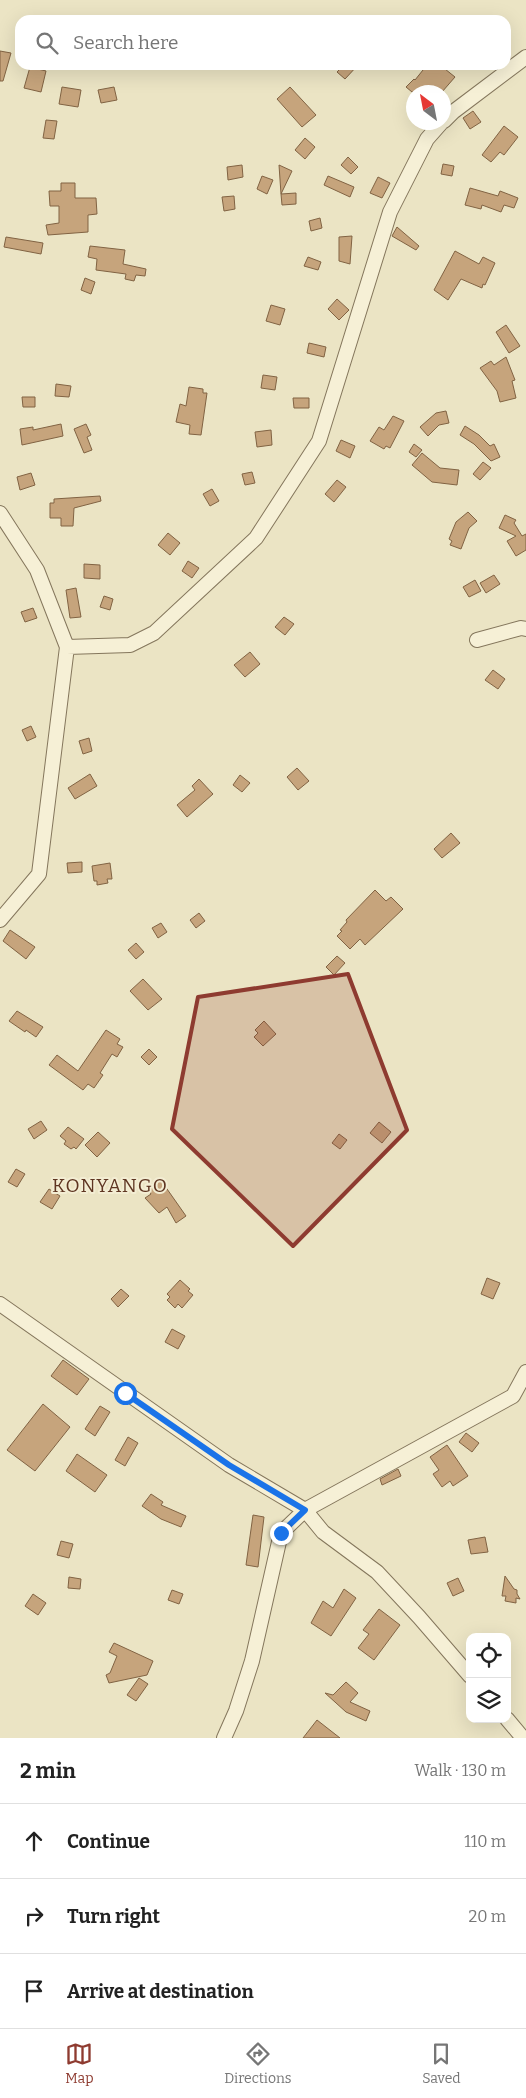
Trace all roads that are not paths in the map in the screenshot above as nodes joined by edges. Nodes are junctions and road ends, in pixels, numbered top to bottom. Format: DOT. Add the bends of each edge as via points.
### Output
graph roads {
  1 [pos="526,57"];
  2 [pos="511,68"];
  3 [pos="509,70"];
  4 [pos="451,114"];
  5 [pos="436,130"];
  6 [pos="0,513"];
  7 [pos="526,629"];
  8 [pos="477,640"];
  9 [pos="67,647"];
  10 [pos="0,920"];
  11 [pos="0,1304"];
  12 [pos="526,1372"];
  13 [pos="305,1510"];
  14 [pos="466,1671"];
  15 [pos="510,1723"];
  16 [pos="224,1738"];
  17 [pos="523,1738"];
  1 -- 2 [label="street"];
  3 -- 4 [label="street"];
  5 -- 9 [label="street" via="427,140 390,212 319,441 256,538 154,633 130,645"];
  6 -- 9 [label="street" via="37,570"];
  7 -- 8 [label="street"];
  9 -- 10 [label="street" via="39,874"];
  11 -- 13 [label="street" via="229,1465"];
  12 -- 13 [label="street" via="513,1396"];
  13 -- 14 [label="street" via="323,1532 377,1572"];
  13 -- 16 [label="street" via="281,1533 252,1661"];
  15 -- 17 [label="street"];
}
